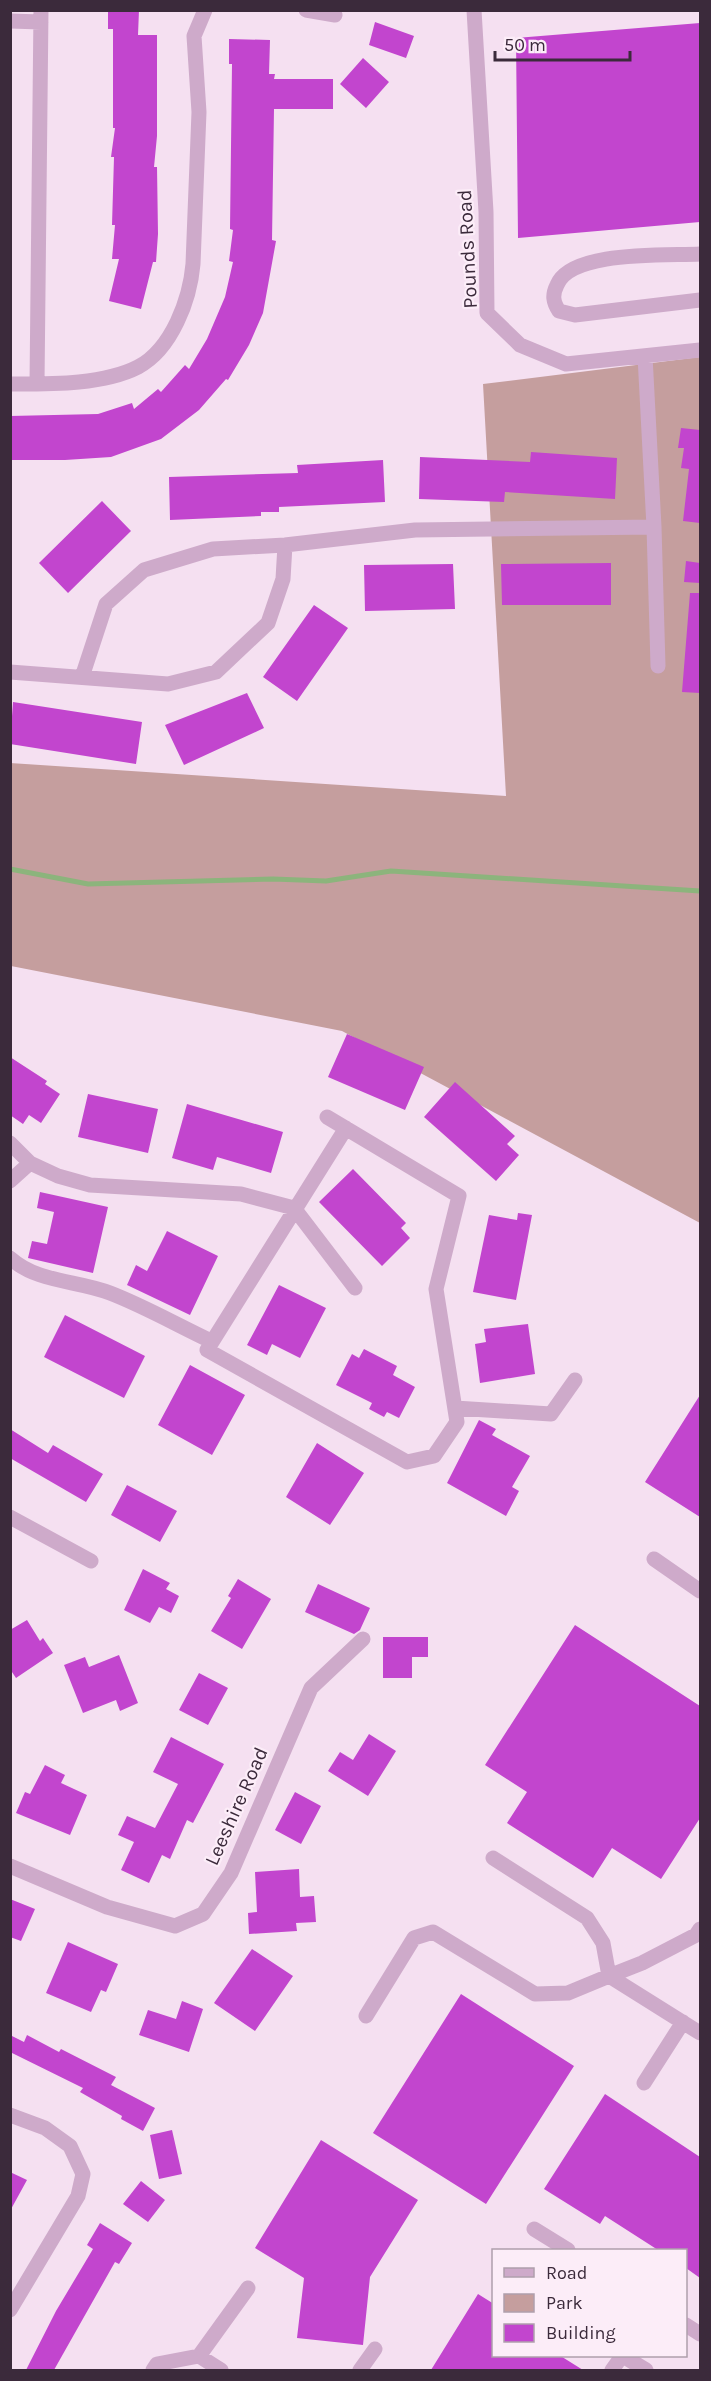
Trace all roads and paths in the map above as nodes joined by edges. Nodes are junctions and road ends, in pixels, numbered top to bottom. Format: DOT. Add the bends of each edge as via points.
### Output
graph roads {
  1 [pos="205,10"];
  2 [pos="306,10"];
  3 [pos="474,10"];
  4 [pos="335,15"];
  5 [pos="41,16"];
  6 [pos="10,21"];
  7 [pos="700,254"];
  8 [pos="700,300"];
  9 [pos="700,351"];
  10 [pos="645,356"];
  11 [pos="10,384"];
  12 [pos="37,384"];
  13 [pos="654,527"];
  14 [pos="285,545"];
  15 [pos="658,666"];
  16 [pos="10,672"];
  17 [pos="82,677"];
  18 [pos="327,1117"];
  19 [pos="346,1128"];
  20 [pos="10,1143"];
  21 [pos="30,1163"];
  22 [pos="10,1181"];
  23 [pos="294,1208"];
  24 [pos="10,1258"];
  25 [pos="356,1288"];
  26 [pos="209,1346"];
  27 [pos="575,1380"];
  28 [pos="454,1408"];
  29 [pos="10,1517"];
  30 [pos="654,1559"];
  31 [pos="91,1561"];
  32 [pos="700,1590"];
  33 [pos="363,1639"];
  34 [pos="493,1858"];
  35 [pos="10,1866"];
  36 [pos="700,1929"];
  37 [pos="609,1976"];
  38 [pos="366,2016"];
  39 [pos="683,2022"];
  40 [pos="700,2033"];
  41 [pos="644,2083"];
  42 [pos="10,2115"];
  43 [pos="534,2229"];
  44 [pos="566,2249"];
  45 [pos="248,2288"];
  46 [pos="10,2310"];
  47 [pos="687,2326"];
  48 [pos="700,2334"];
  49 [pos="375,2349"];
  50 [pos="199,2356"];
  51 [pos="621,2357"];
  52 [pos="625,2357"];
  53 [pos="153,2370"];
  54 [pos="221,2370"];
  55 [pos="360,2370"];
  56 [pos="612,2370"];
  57 [pos="646,2370"];
  1 -- 12 [label="street" via="194,36 199,112 194,252 191,289 184,309 159,347 140,366 121,374"];
  2 -- 4 [label="street"];
  3 -- 10 [label="street, Pounds Road" via="486,212 487,313 520,345 566,364"];
  5 -- 6 [label="street"];
  5 -- 12 [label="street"];
  7 -- 8 [label="street" via="598,260 572,267 559,278 553,303 559,311 575,315"];
  9 -- 10 [label="street, Pounds Road"];
  10 -- 13 [label="street"];
  11 -- 12 [label="street"];
  13 -- 14 [label="street" via="415,530"];
  13 -- 15 [label="street"];
  14 -- 17 [label="street" via="213,549 144,570 106,604"];
  14 -- 17 [label="street" via="283,579 268,623 216,672 168,684"];
  16 -- 17 [label="street"];
  18 -- 19 [label="street"];
  19 -- 23 [label="street"];
  19 -- 28 [label="street" via="459,1196 436,1289"];
  20 -- 21 [label="street"];
  21 -- 22 [label="street"];
  21 -- 23 [label="street" via="90,1185 241,1194"];
  23 -- 25 [label="street"];
  23 -- 26 [label="street"];
  24 -- 26 [label="street" via="35,1274 109,1292"];
  26 -- 28 [label="street" via="406,1462 434,1456 457,1422"];
  27 -- 28 [label="street" via="551,1414"];
  29 -- 31 [label="street"];
  30 -- 32 [label="street"];
  33 -- 35 [label="street, Leeshire Road" via="311,1688 231,1873 203,1914 175,1926 108,1907"];
  34 -- 37 [label="street" via="587,1918 603,1943"];
  36 -- 37 [label="street" via="696,1935 642,1963"];
  37 -- 38 [label="street" via="568,1993 535,1994 433,1932 414,1938"];
  37 -- 39 [label="street"];
  39 -- 40 [label="street"];
  39 -- 41 [label="street"];
  42 -- 46 [label="street" via="45,2128 70,2146 82,2174 78,2196"];
  43 -- 44 [label="street"];
  45 -- 50 [label="street"];
  47 -- 48 [label="street"];
  49 -- 55 [label="street"];
  50 -- 53 [label="street" via="157,2364"];
  50 -- 54 [label="street"];
  51 -- 56 [label="street"];
  52 -- 57 [label="street"];
}
